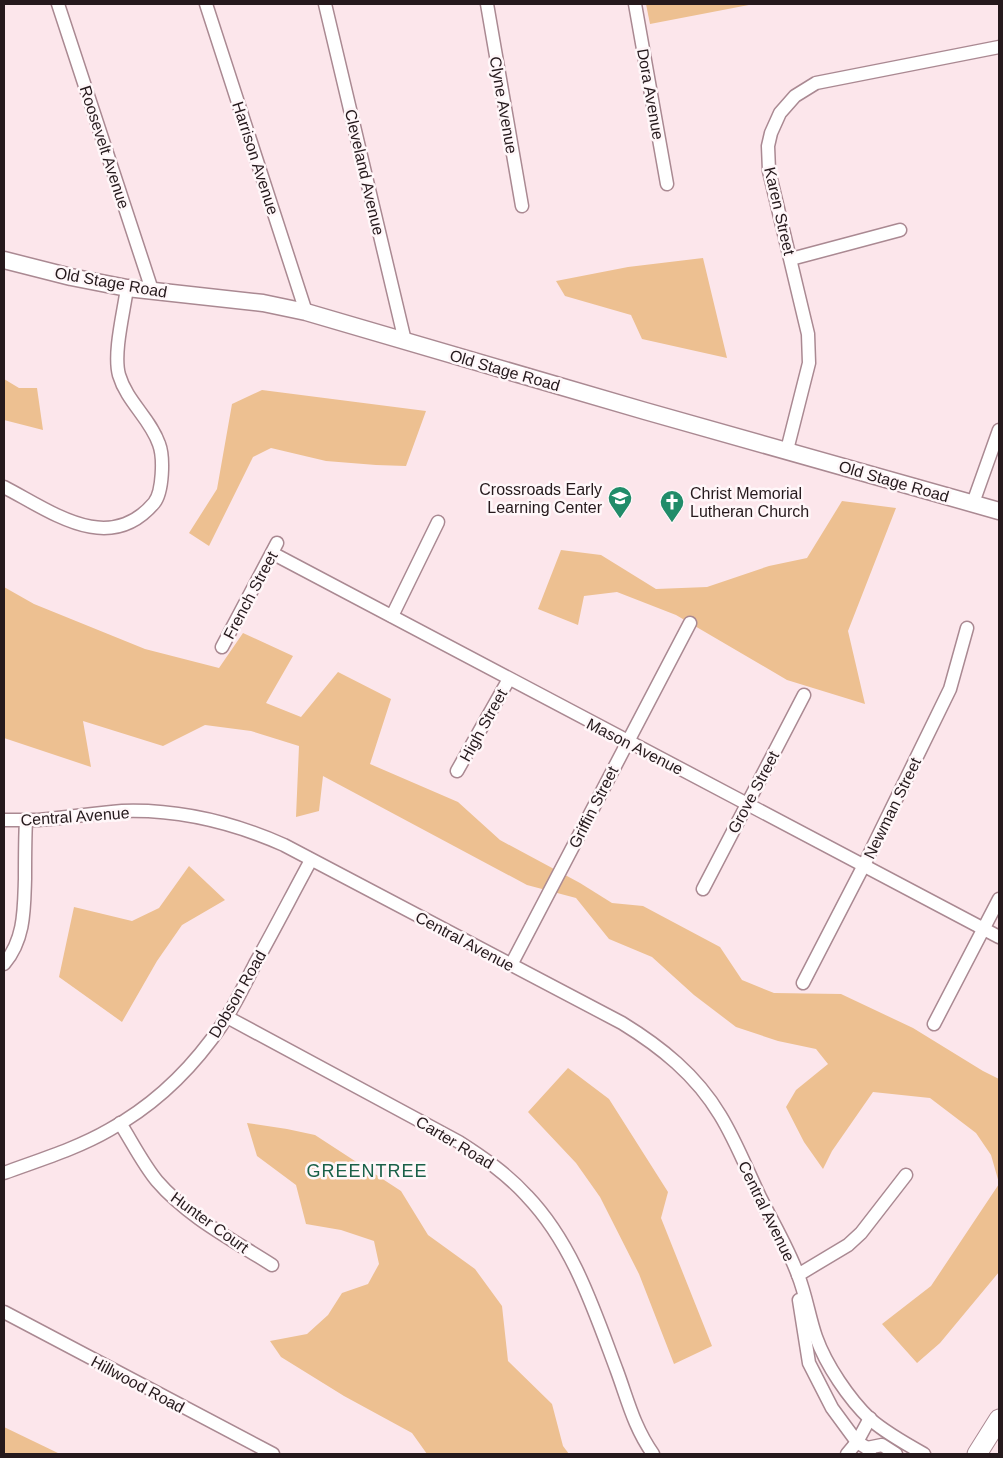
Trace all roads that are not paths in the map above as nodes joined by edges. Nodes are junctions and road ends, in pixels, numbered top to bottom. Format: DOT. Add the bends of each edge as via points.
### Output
graph roads {
  1 [pos="58,4"];
  2 [pos="206,4"];
  3 [pos="326,4"];
  4 [pos="487,4"];
  5 [pos="635,4"];
  6 [pos="999,47"];
  7 [pos="667,184"];
  8 [pos="522,206"];
  9 [pos="900,230"];
  10 [pos="791,259"];
  11 [pos="4,260"];
  12 [pos="127,288"];
  13 [pos="152,290"];
  14 [pos="306,312"];
  15 [pos="404,341"];
  16 [pos="999,430"];
  17 [pos="787,450"];
  18 [pos="4,487"];
  19 [pos="973,503"];
  20 [pos="999,511"];
  21 [pos="438,522"];
  22 [pos="274,548"];
  23 [pos="392,616"];
  24 [pos="690,623"];
  25 [pos="967,628"];
  26 [pos="222,647"];
  27 [pos="509,680"];
  28 [pos="804,695"];
  29 [pos="627,742"];
  30 [pos="457,772"];
  31 [pos="746,803"];
  32 [pos="4,820"];
  33 [pos="26,820"];
  34 [pos="311,860"];
  35 [pos="864,865"];
  36 [pos="703,890"];
  37 [pos="999,899"];
  38 [pos="983,929"];
  39 [pos="999,937"];
  40 [pos="4,964"];
  41 [pos="511,965"];
  42 [pos="802,983"];
  43 [pos="227,1017"];
  44 [pos="934,1024"];
  45 [pos="120,1123"];
  46 [pos="4,1173"];
  47 [pos="906,1175"];
  48 [pos="272,1265"];
  49 [pos="798,1275"];
  50 [pos="4,1312"];
  51 [pos="870,1418"];
  52 [pos="999,1419"];
  53 [pos="865,1448"];
  54 [pos="273,1454"];
  55 [pos="653,1454"];
  56 [pos="847,1454"];
  57 [pos="896,1454"];
  58 [pos="924,1454"];
  59 [pos="976,1454"];
  1 -- 13 [label="street, Roosevelt Avenue"];
  2 -- 14 [label="street, Harrison Avenue"];
  3 -- 15 [label="street, Cleveland Avenue"];
  4 -- 8 [label="street, Clyne Avenue"];
  5 -- 7 [label="street, Dora Avenue"];
  6 -- 10 [label="street, Karen Street" via="816,82 795,96 780,113 768,146 769,172"];
  9 -- 10 [label="street"];
  10 -- 17 [label="street, Karen Street" via="808,334 810,363"];
  11 -- 12 [label="street, Old Stage Road"];
  12 -- 13 [label="street, Old Stage Road"];
  12 -- 18 [label="street" via="118,365 133,405 160,444 162,476 157,500 147,512 123,526 95,529 73,522"];
  13 -- 14 [label="street, Old Stage Road" via="263,303"];
  14 -- 15 [label="street, Old Stage Road"];
  15 -- 17 [label="street, Old Stage Road"];
  16 -- 19 [label="street"];
  17 -- 19 [label="street, Old Stage Road"];
  19 -- 20 [label="street, Old Stage Road"];
  21 -- 23 [label="street"];
  22 -- 23 [label="street, Mason Avenue"];
  22 -- 26 [label="street, French Street"];
  23 -- 27 [label="street, Mason Avenue"];
  24 -- 29 [label="street, Griffin Street"];
  25 -- 35 [label="street, Newman Street" via="950,689"];
  27 -- 29 [label="street, Mason Avenue"];
  27 -- 30 [label="street, High Street"];
  28 -- 31 [label="street, Grove Street"];
  29 -- 31 [label="street, Mason Avenue"];
  29 -- 41 [label="street, Griffin Street"];
  31 -- 35 [label="street, Mason Avenue"];
  31 -- 36 [label="street, Grove Street"];
  32 -- 33 [label="street, Central Avenue"];
  33 -- 34 [label="street, Central Avenue" via="121,811 188,814 253,832"];
  33 -- 40 [label="street" via="24,919 19,939"];
  34 -- 41 [label="street, Central Avenue"];
  34 -- 43 [label="street, Dobson Road"];
  35 -- 38 [label="street, Mason Avenue"];
  35 -- 42 [label="street, Newman Street"];
  37 -- 38 [label="street"];
  38 -- 39 [label="street, Mason Avenue"];
  38 -- 44 [label="street"];
  41 -- 49 [label="street, Central Avenue" via="637,1032 687,1072 729,1130"];
  43 -- 45 [label="street, Dobson Road" via="190,1066 138,1112"];
  43 -- 55 [label="street, Carter Road" via="459,1142 507,1176 528,1197 558,1236 577,1271 627,1404"];
  45 -- 46 [label="street, Dobson Road" via="78,1145"];
  45 -- 48 [label="street, Hunter Court" via="157,1180 176,1200"];
  47 -- 49 [label="street" via="861,1233 848,1245"];
  49 -- 51 [label="street, Central Avenue" via="816,1338 829,1364 838,1380"];
  49 -- 53 [label="street, Central Avenue" via="809,1363 832,1408"];
  50 -- 54 [label="street, Hillwood Road"];
  51 -- 53 [label="street"];
  51 -- 58 [label="street, Central Avenue"];
  52 -- 59 [label="main road"];
  53 -- 56 [label="street"];
  53 -- 57 [label="street" via="882,1445"];
}
